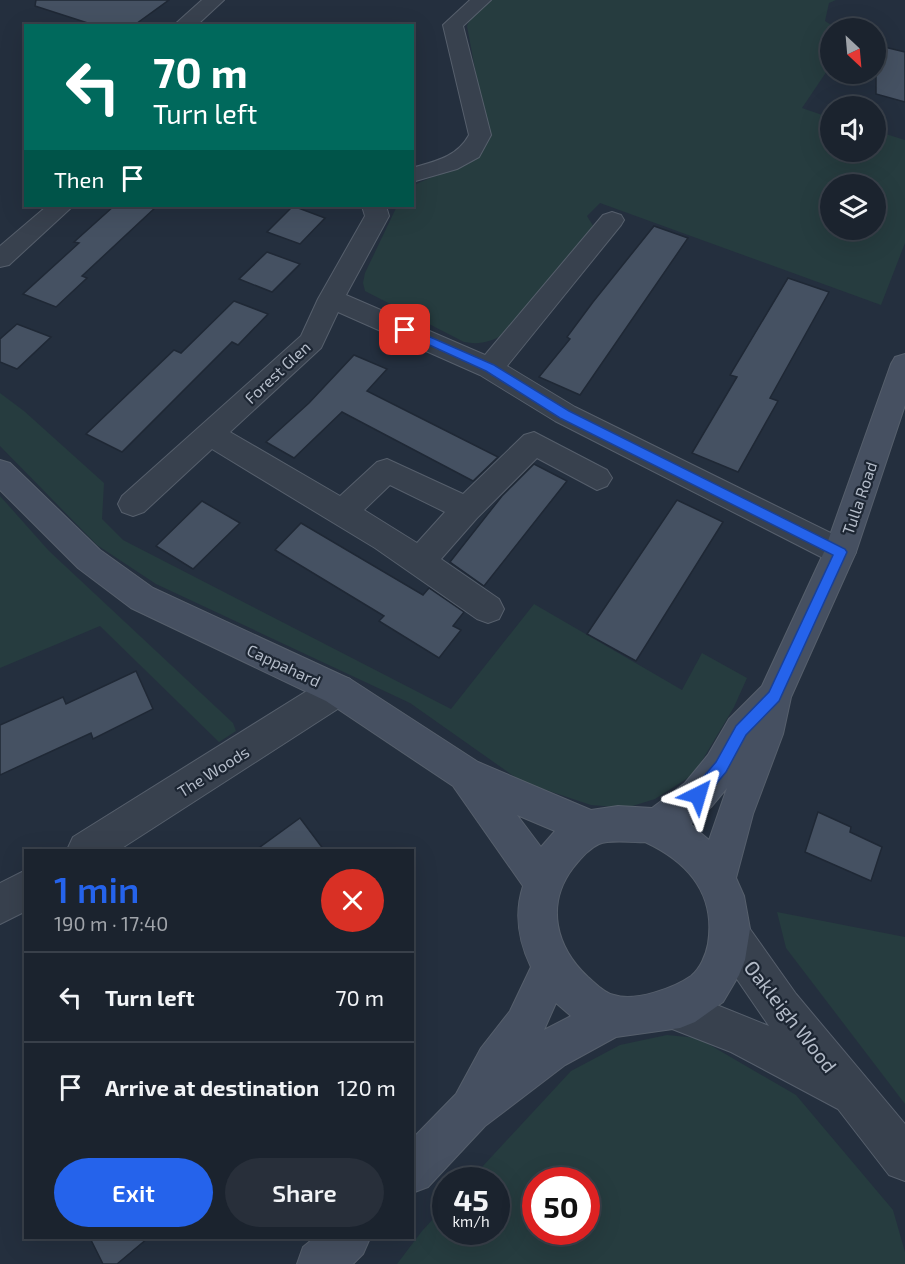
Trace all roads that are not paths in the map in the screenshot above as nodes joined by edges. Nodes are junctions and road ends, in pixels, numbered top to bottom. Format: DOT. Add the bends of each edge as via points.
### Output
graph roads {
  1 [pos="214,0"];
  2 [pos="481,0"];
  3 [pos="185,24"];
  4 [pos="414,174"];
  5 [pos="60,207"];
  6 [pos="374,207"];
  7 [pos="612,220"];
  8 [pos="0,259"];
  9 [pos="331,299"];
  10 [pos="905,364"];
  11 [pos="490,368"];
  12 [pos="209,434"];
  13 [pos="0,471"];
  14 [pos="597,478"];
  15 [pos="134,504"];
  16 [pos="466,509"];
  17 [pos="343,511"];
  18 [pos="840,552"];
  19 [pos="421,560"];
  20 [pos="488,609"];
  21 [pos="338,690"];
  22 [pos="774,697"];
  23 [pos="465,774"];
  24 [pos="657,827"];
  25 [pos="590,828"];
  26 [pos="88,849"];
  27 [pos="717,877"];
  28 [pos="542,880"];
  29 [pos="24,890"];
  30 [pos="0,905"];
  31 [pos="731,936"];
  32 [pos="552,966"];
  33 [pos="677,1010"];
  34 [pos="614,1016"];
  35 [pos="853,1095"];
  36 [pos="470,1111"];
  37 [pos="905,1159"];
  38 [pos="414,1169"];
  1 -- 3 [label="street"];
  2 -- 4 [label="street" via="453,25 480,135 471,152 449,164"];
  5 -- 8 [label="street"];
  6 -- 9 [label="street, Forest Glen" via="376,216"];
  7 -- 11 [label="street"];
  9 -- 11 [label="street"];
  9 -- 12 [label="street, Forest Glen" via="312,341"];
  10 -- 18 [label="main road, Tulla Road"];
  11 -- 18 [label="street" via="565,414"];
  12 -- 15 [label="street, Forest Glen"];
  12 -- 17 [label="street"];
  13 -- 21 [label="main road, Cappahard" via="89,559 142,598"];
  14 -- 16 [label="street" via="534,443"];
  16 -- 17 [label="street" via="387,470"];
  16 -- 19 [label="street"];
  17 -- 19 [label="street"];
  18 -- 22 [label="main road, Tulla Road"];
  19 -- 20 [label="street"];
  21 -- 23 [label="main road, Cappahard"];
  21 -- 26 [label="street, The Woods"];
  22 -- 24 [label="main road, Tulla Road" via="741,730 721,767 698,795"];
  22 -- 27 [label="main road"];
  23 -- 25 [label="main road, Cappahard"];
  23 -- 28 [label="main road"];
  24 -- 25 [label="main road" via="646,824"];
  24 -- 27 [label="main road" via="684,841"];
  25 -- 28 [label="main road" via="560,850"];
  27 -- 31 [label="main road" via="730,910"];
  28 -- 32 [label="main road" via="536,906 541,937"];
  29 -- 30 [label="street"];
  31 -- 33 [label="main road" via="723,967 705,993"];
  31 -- 35 [label="street, Oakleigh Wood" via="781,1009"];
  32 -- 34 [label="main road" via="576,994"];
  32 -- 36 [label="main road" via="525,1026 496,1063"];
  33 -- 34 [label="main road"];
  33 -- 35 [label="street, Oakleigh Wood" via="718,1023 766,1046"];
  34 -- 36 [label="main road" via="550,1050"];
  35 -- 37 [label="street, Oakleigh Wood"];
  36 -- 38 [label="main road"];
}
